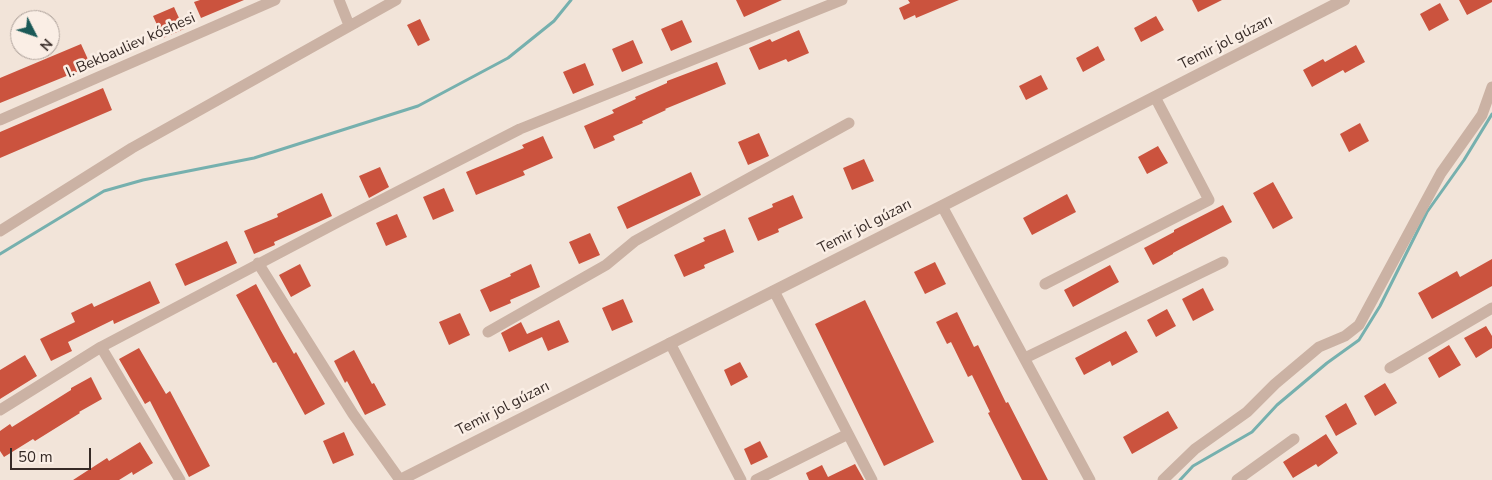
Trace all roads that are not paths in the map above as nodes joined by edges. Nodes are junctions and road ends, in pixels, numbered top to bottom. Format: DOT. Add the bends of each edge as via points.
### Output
graph roads {
  1 [pos="275,0"];
  2 [pos="339,0"];
  3 [pos="396,0"];
  4 [pos="842,0"];
  5 [pos="1344,0"];
  6 [pos="349,25"];
  7 [pos="1492,87"];
  8 [pos="1155,97"];
  9 [pos="0,120"];
  10 [pos="849,123"];
  11 [pos="942,206"];
  12 [pos="0,231"];
  13 [pos="1223,262"];
  14 [pos="258,264"];
  15 [pos="1045,284"];
  16 [pos="774,290"];
  17 [pos="1492,308"];
  18 [pos="488,332"];
  19 [pos="670,343"];
  20 [pos="101,347"];
  21 [pos="1025,358"];
  22 [pos="1390,368"];
  23 [pos="0,410"];
  24 [pos="848,434"];
  25 [pos="1294,440"];
  26 [pos="180,480"];
  27 [pos="400,480"];
  28 [pos="741,480"];
  29 [pos="756,480"];
  30 [pos="872,480"];
  31 [pos="1090,480"];
  32 [pos="1163,480"];
  33 [pos="1237,480"];
  1 -- 9 [label="street, I. Bekbauliev kóshesi"];
  2 -- 6 [label="street"];
  3 -- 6 [label="street"];
  4 -- 14 [label="street" via="520,129"];
  5 -- 8 [label="street, Temir jol gúzarı"];
  6 -- 12 [label="street" via="132,148"];
  7 -- 32 [label="street" via="1482,115 1440,173 1359,324 1346,336 1319,347 1247,412 1195,449"];
  8 -- 11 [label="street, Temir jol gúzarı"];
  8 -- 15 [label="street" via="1209,200"];
  10 -- 18 [label="street" via="635,241 606,265"];
  11 -- 16 [label="street, Temir jol gúzarı"];
  11 -- 21 [label="street"];
  13 -- 21 [label="street"];
  14 -- 20 [label="street"];
  14 -- 27 [label="street" via="353,414"];
  16 -- 19 [label="street, Temir jol gúzarı"];
  16 -- 24 [label="street"];
  17 -- 22 [label="street"];
  19 -- 27 [label="street, Temir jol gúzarı"];
  19 -- 28 [label="street"];
  20 -- 23 [label="street"];
  20 -- 26 [label="street"];
  21 -- 31 [label="street"];
  24 -- 29 [label="street"];
  24 -- 30 [label="street"];
  25 -- 33 [label="street"];
}
